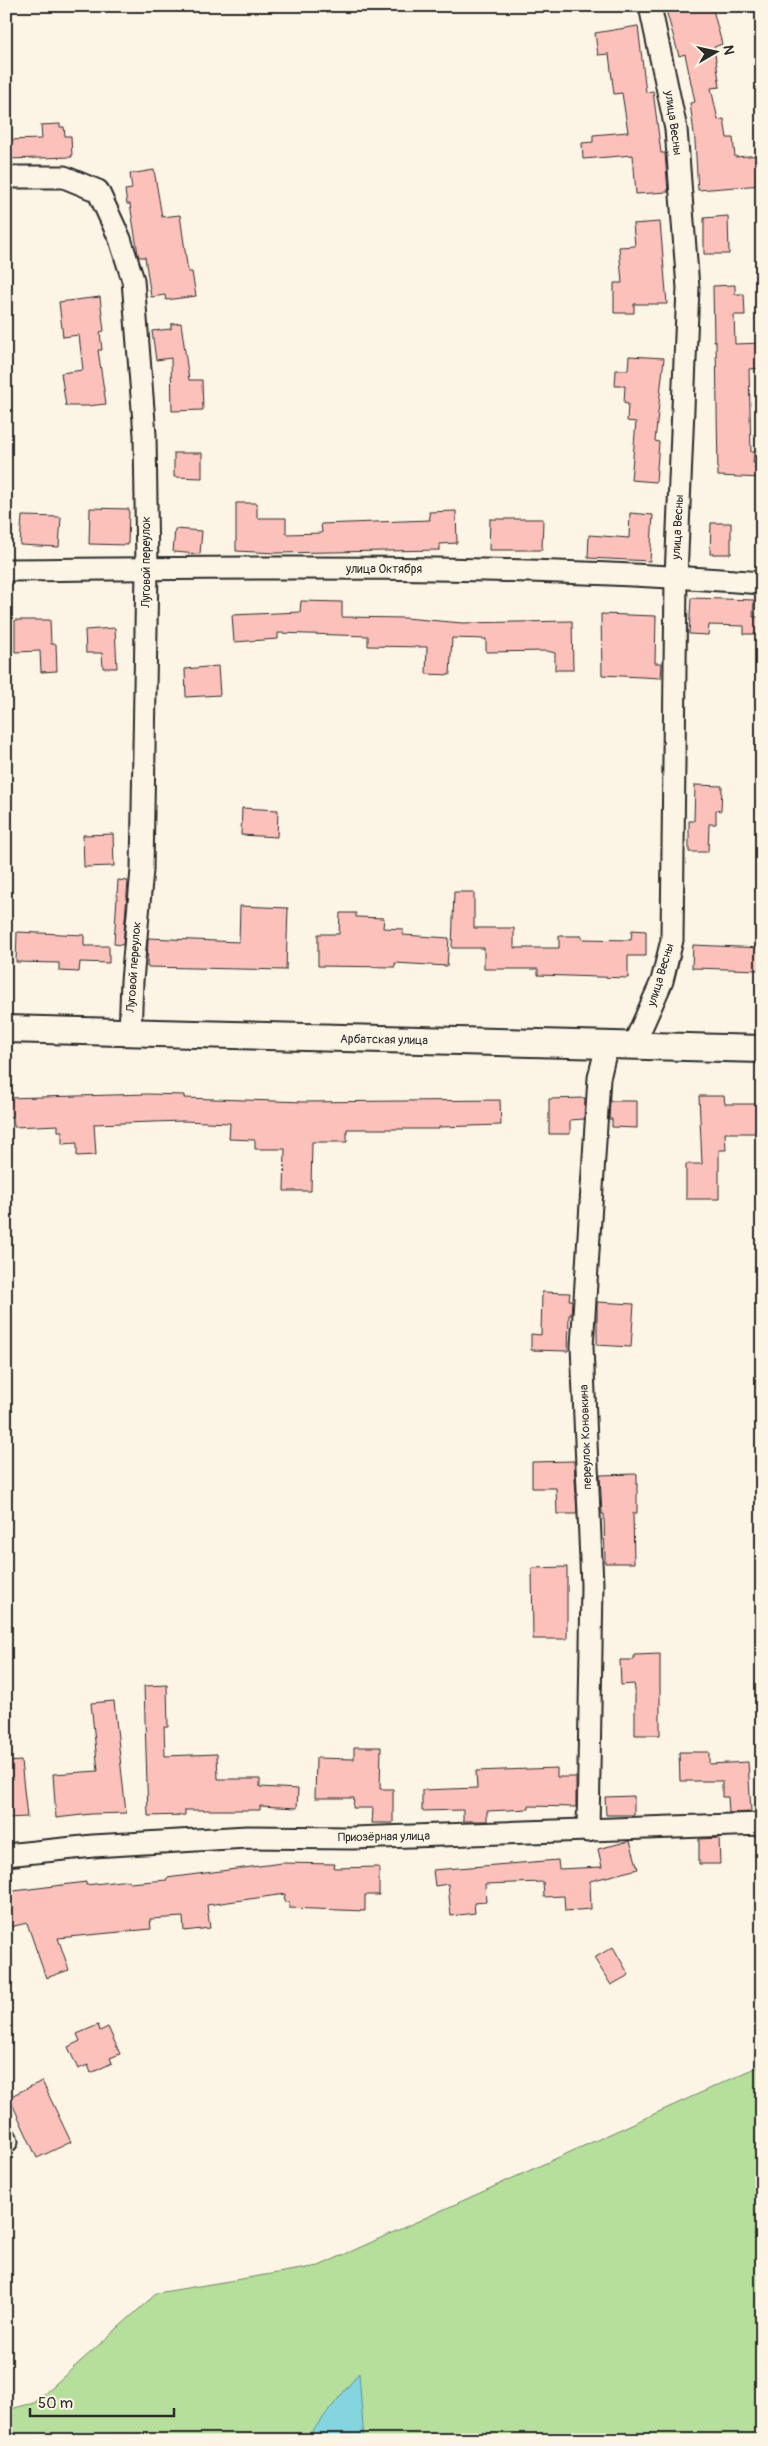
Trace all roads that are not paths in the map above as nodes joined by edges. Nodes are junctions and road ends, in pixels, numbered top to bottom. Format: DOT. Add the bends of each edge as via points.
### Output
graph roads {
  1 [pos="650,6"];
  2 [pos="6,177"];
  3 [pos="147,568"];
  4 [pos="6,570"];
  5 [pos="676,577"];
  6 [pos="762,583"];
  7 [pos="6,1029"];
  8 [pos="130,1034"];
  9 [pos="634,1044"];
  10 [pos="607,1045"];
  11 [pos="762,1049"];
  12 [pos="762,1824"];
  13 [pos="588,1831"];
  14 [pos="6,1855"];
  1 -- 5 [label="street, улица Весны" via="676,128 688,288"];
  2 -- 3 [label="street, Луговой переулок" via="64,178 98,191 120,239 133,280 145,435"];
  3 -- 4 [label="street, улица Октября"];
  3 -- 5 [label="street, улица Октября" via="406,569"];
  3 -- 8 [label="street, Луговой переулок" via="142,870"];
  5 -- 6 [label="street, улица Октября"];
  5 -- 9 [label="street, улица Весны" via="672,940 662,981"];
  7 -- 8 [label="main road, Арбатская улица"];
  8 -- 10 [label="main road, Арбатская улица"];
  9 -- 10 [label="main road, Арбатская улица"];
  9 -- 11 [label="main road, Арбатская улица"];
  10 -- 13 [label="street, переулок Коновкина" via="599,1078 582,1346 592,1585"];
  12 -- 13 [label="street, Приозёрная улица"];
  13 -- 14 [label="street, Приозёрная улица" via="352,1838 247,1837"];
}
